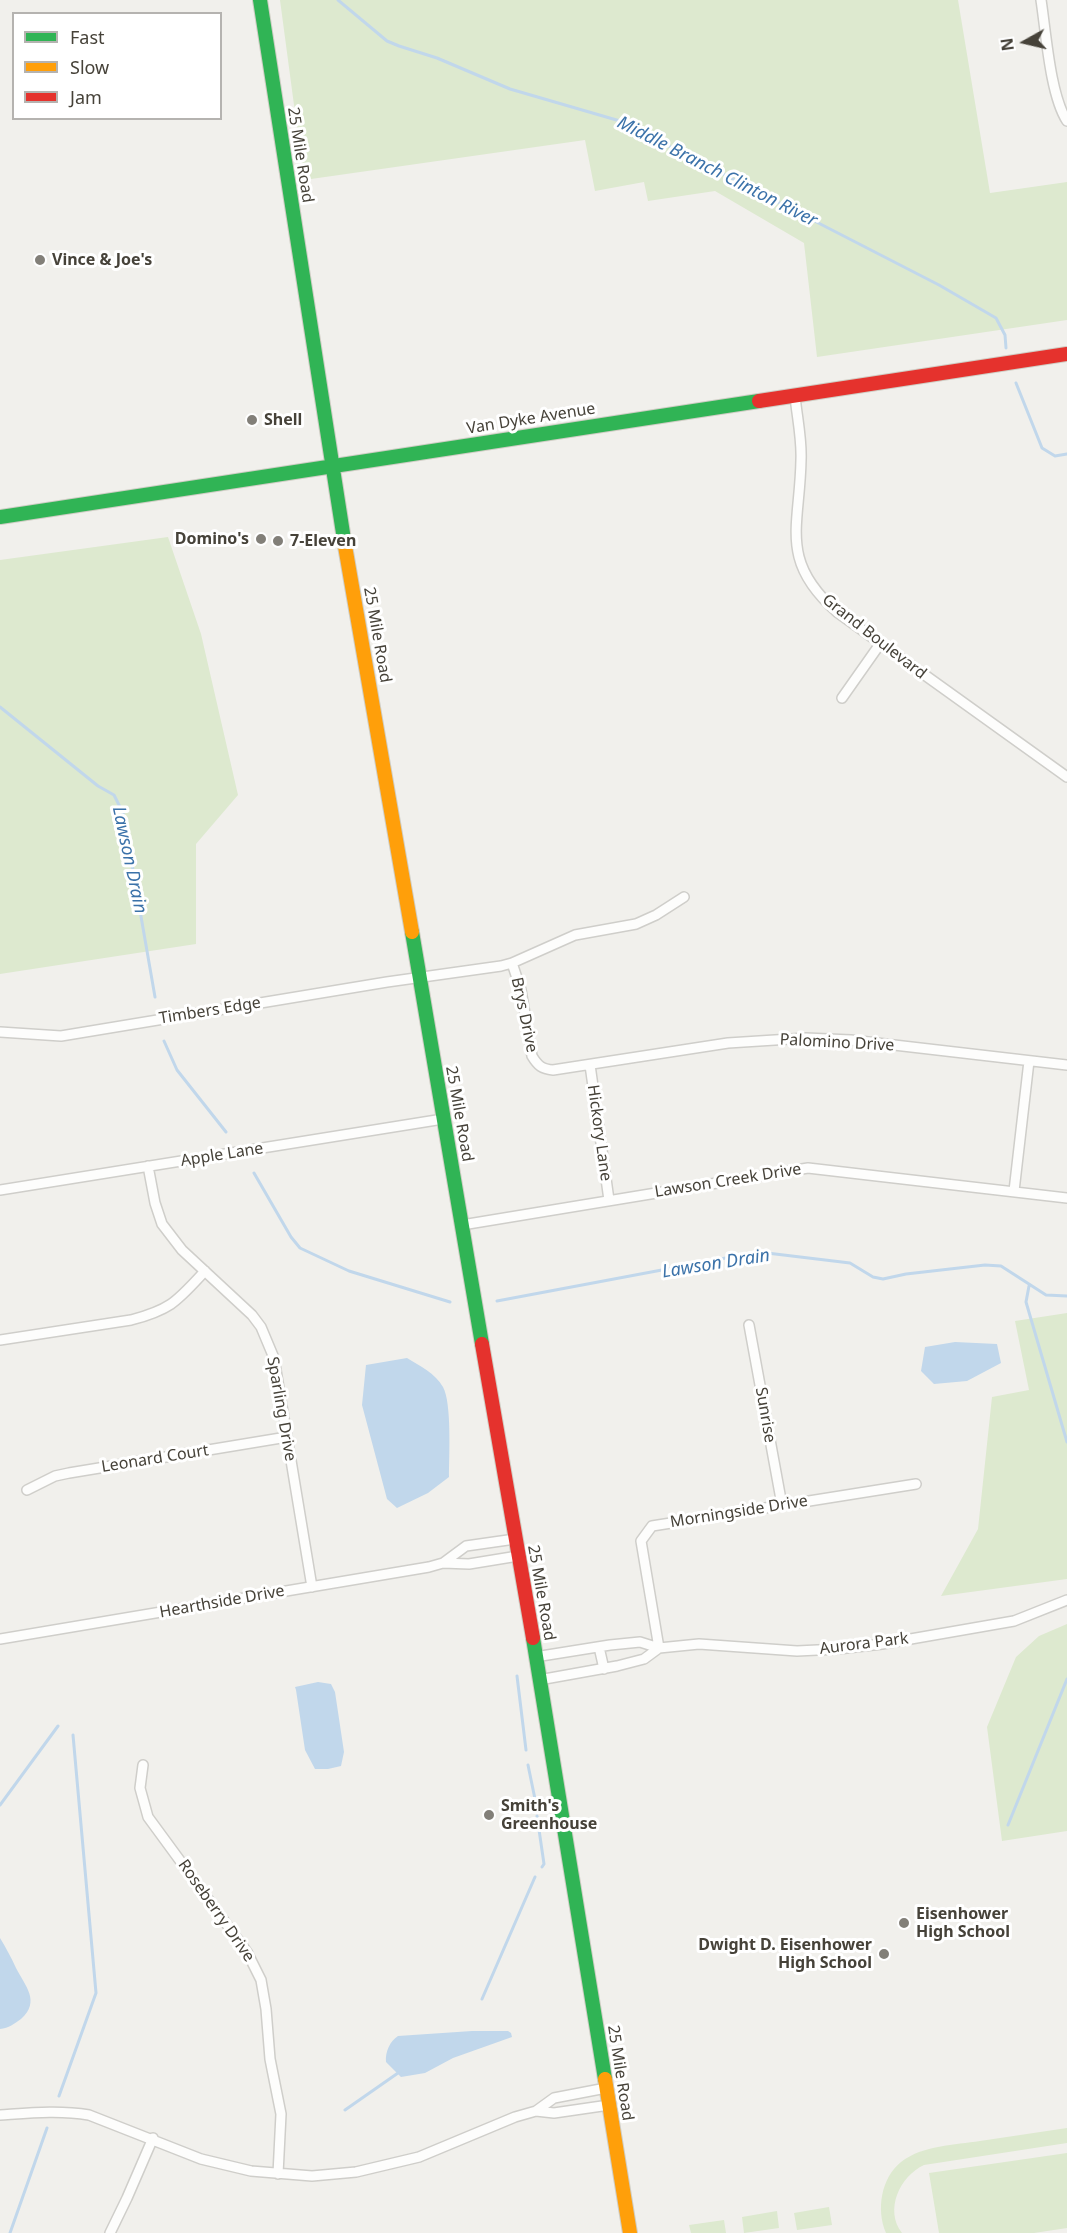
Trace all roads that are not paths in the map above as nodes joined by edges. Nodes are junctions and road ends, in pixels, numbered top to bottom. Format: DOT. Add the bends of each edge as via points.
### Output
graph roads {
  1 [pos="260,0"];
  2 [pos="1041,0"];
  3 [pos="1067,121"];
  4 [pos="1067,354"];
  5 [pos="795,396"];
  6 [pos="331,465"];
  7 [pos="0,517"];
  8 [pos="880,644"];
  9 [pos="842,698"];
  10 [pos="1067,777"];
  11 [pos="684,897"];
  12 [pos="512,963"];
  13 [pos="419,977"];
  14 [pos="0,1032"];
  15 [pos="1029,1061"];
  16 [pos="590,1065"];
  17 [pos="1067,1065"];
  18 [pos="537,1066"];
  19 [pos="443,1119"];
  20 [pos="148,1166"];
  21 [pos="0,1190"];
  22 [pos="1014,1191"];
  23 [pos="1067,1198"];
  24 [pos="609,1200"];
  25 [pos="462,1225"];
  26 [pos="205,1271"];
  27 [pos="749,1325"];
  28 [pos="0,1340"];
  29 [pos="287,1437"];
  30 [pos="916,1484"];
  31 [pos="27,1490"];
  32 [pos="782,1505"];
  33 [pos="515,1539"];
  34 [pos="518,1556"];
  35 [pos="443,1563"];
  36 [pos="312,1587"];
  37 [pos="1066,1600"];
  38 [pos="0,1639"];
  39 [pos="599,1647"];
  40 [pos="659,1648"];
  41 [pos="536,1658"];
  42 [pos="604,1669"];
  43 [pos="539,1680"];
  44 [pos="143,1765"];
  45 [pos="606,2088"];
  46 [pos="609,2105"];
  47 [pos="536,2110"];
  48 [pos="0,2115"];
  49 [pos="153,2138"];
  50 [pos="278,2174"];
  51 [pos="110,2233"];
  52 [pos="630,2233"];
  1 -- 6 [label="street, 25 Mile Road"];
  2 -- 3 [label="street" via="1056,96"];
  4 -- 5 [label="street, Van Dyke Avenue"];
  5 -- 6 [label="street, Van Dyke Avenue"];
  5 -- 8 [label="street, Grand Boulevard" via="802,457 795,527 802,566 822,598"];
  6 -- 7 [label="street, Van Dyke Avenue"];
  6 -- 13 [label="street, 25 Mile Road"];
  8 -- 9 [label="street"];
  8 -- 10 [label="street, Grand Boulevard"];
  11 -- 12 [label="street, Timbers Edge" via="648,920 575,935"];
  12 -- 13 [label="street, Timbers Edge"];
  12 -- 18 [label="street, Brys Drive"];
  13 -- 14 [label="street, Timbers Edge" via="61,1036"];
  13 -- 19 [label="street, 25 Mile Road"];
  15 -- 16 [label="street, Palomino Drive" via="806,1038 728,1043"];
  15 -- 17 [label="street, Palomino Drive"];
  15 -- 22 [label="street"];
  16 -- 18 [label="street, Palomino Drive" via="553,1070"];
  16 -- 24 [label="street, Hickory Lane"];
  19 -- 20 [label="street, Apple Lane"];
  19 -- 25 [label="street, 25 Mile Road"];
  20 -- 21 [label="street, Apple Lane"];
  20 -- 26 [label="street, Sparling Drive" via="162,1224"];
  22 -- 23 [label="street, Lawson Creek Drive"];
  22 -- 24 [label="street, Lawson Creek Drive" via="808,1168"];
  24 -- 25 [label="street, Lawson Creek Drive"];
  25 -- 33 [label="street, 25 Mile Road"];
  26 -- 28 [label="street" via="168,1308 150,1315"];
  26 -- 29 [label="street, Sparling Drive" via="261,1327 273,1358"];
  27 -- 32 [label="street, Sunrise"];
  29 -- 31 [label="street, Leonard Court" via="69,1473"];
  29 -- 36 [label="street, Sparling Drive"];
  30 -- 32 [label="street, Morningside Drive"];
  32 -- 40 [label="street, Morningside Drive" via="652,1526 641,1541"];
  33 -- 34 [label="street, 25 Mile Road"];
  33 -- 35 [label="street, Hearthside Drive" via="466,1546"];
  34 -- 35 [label="street, Hearthside Drive" via="469,1564"];
  34 -- 41 [label="street, 25 Mile Road"];
  35 -- 36 [label="street, Hearthside Drive"];
  36 -- 38 [label="street, Hearthside Drive"];
  37 -- 40 [label="street, Aurora Park" via="1014,1621 882,1644 797,1651 699,1644"];
  39 -- 40 [label="street, Aurora Park" via="640,1642"];
  39 -- 41 [label="street, Aurora Park"];
  39 -- 42 [label="street"];
  40 -- 42 [label="street, Aurora Park" via="644,1659"];
  41 -- 43 [label="street, 25 Mile Road"];
  42 -- 43 [label="street, Aurora Park"];
  43 -- 45 [label="street, 25 Mile Road"];
  44 -- 50 [label="street, Roseberry Drive" via="140,1788 148,1817 247,1952 261,1980 281,2114"];
  45 -- 46 [label="street, 25 Mile Road"];
  45 -- 47 [label="street" via="554,2098"];
  46 -- 47 [label="street" via="554,2114"];
  46 -- 52 [label="street, 25 Mile Road"];
  47 -- 50 [label="street" via="419,2157 379,2168 312,2176"];
  48 -- 49 [label="street" via="71,2112"];
  49 -- 50 [label="street" via="201,2158"];
  49 -- 51 [label="street"];
}
